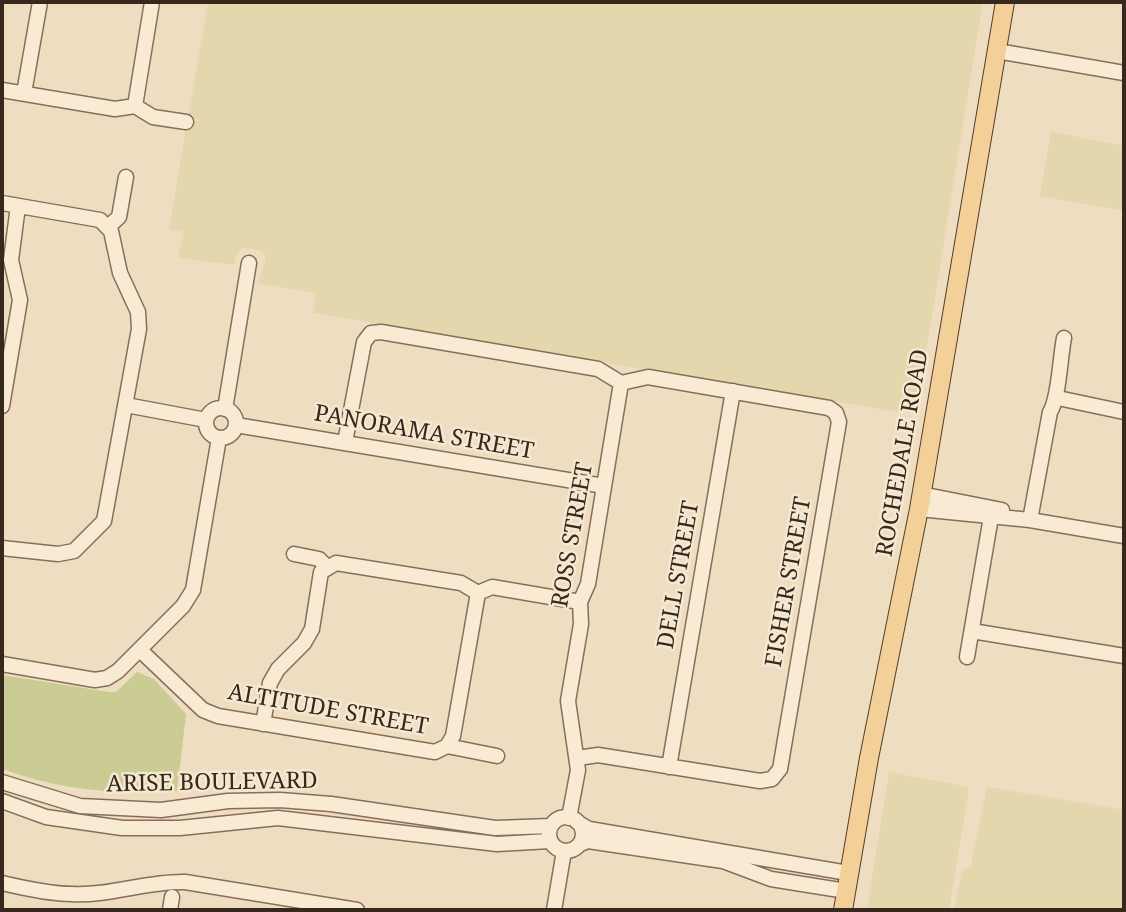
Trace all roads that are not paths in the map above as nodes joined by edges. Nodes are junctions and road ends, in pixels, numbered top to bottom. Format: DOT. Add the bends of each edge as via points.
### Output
graph roads {
  1 [pos="40,2"];
  2 [pos="152,2"];
  3 [pos="1005,2"];
  4 [pos="997,51"];
  5 [pos="1124,73"];
  6 [pos="2,90"];
  7 [pos="24,93"];
  8 [pos="135,106"];
  9 [pos="186,122"];
  10 [pos="126,177"];
  11 [pos="2,203"];
  12 [pos="18,206"];
  13 [pos="108,227"];
  14 [pos="248,264"];
  15 [pos="1064,338"];
  16 [pos="621,383"];
  17 [pos="733,391"];
  18 [pos="1058,398"];
  19 [pos="125,405"];
  20 [pos="2,406"];
  21 [pos="225,409"];
  22 [pos="1124,412"];
  23 [pos="206,420"];
  24 [pos="236,425"];
  25 [pos="219,438"];
  26 [pos="345,442"];
  27 [pos="604,486"];
  28 [pos="920,501"];
  29 [pos="991,517"];
  30 [pos="1030,520"];
  31 [pos="1124,536"];
  32 [pos="2,548"];
  33 [pos="294,554"];
  34 [pos="327,567"];
  35 [pos="478,593"];
  36 [pos="580,602"];
  37 [pos="972,631"];
  38 [pos="140,650"];
  39 [pos="1124,656"];
  40 [pos="967,657"];
  41 [pos="2,664"];
  42 [pos="263,724"];
  43 [pos="447,746"];
  44 [pos="496,756"];
  45 [pos="578,758"];
  46 [pos="670,767"];
  47 [pos="2,782"];
  48 [pos="2,801"];
  49 [pos="573,820"];
  50 [pos="550,834"];
  51 [pos="580,844"];
  52 [pos="564,851"];
  53 [pos="847,882"];
  54 [pos="2,883"];
  55 [pos="298,906"];
  56 [pos="357,910"];
  57 [pos="554,910"];
  58 [pos="844,910"];
  1 -- 7 [label="street"];
  2 -- 8 [label="street"];
  3 -- 4 [label="main road, ROCHEDALE ROAD"];
  4 -- 5 [label="street"];
  4 -- 28 [label="main road, ROCHEDALE ROAD"];
  6 -- 7 [label="street"];
  7 -- 8 [label="street" via="115,109"];
  8 -- 9 [label="street" via="153,117"];
  10 -- 13 [label="street" via="119,217"];
  11 -- 12 [label="street"];
  12 -- 13 [label="street" via="100,220"];
  12 -- 20 [label="street" via="11,260 20,300"];
  13 -- 19 [label="street" via="138,312"];
  14 -- 21 [label="street"];
  15 -- 18 [label="street" via="1055,383"];
  16 -- 17 [label="street, FISHER STREET" via="648,377"];
  16 -- 26 [label="street" via="598,369 381,332 370,334 364,342"];
  16 -- 27 [label="street, ROSS STREET"];
  17 -- 46 [label="street, DELL STREET"];
  17 -- 46 [label="street, FISHER STREET" via="829,408 839,422 780,769 772,779 760,781"];
  18 -- 22 [label="street"];
  18 -- 30 [label="street" via="1050,412"];
  19 -- 23 [label="street"];
  19 -- 32 [label="street" via="104,521 89,540 74,551 58,554"];
  21 -- 23 [label="street" via="213,410"];
  21 -- 24 [label="street" via="234,415"];
  23 -- 25 [label="street" via="209,431"];
  24 -- 25 [label="street" via="232,434"];
  24 -- 26 [label="street, PANORAMA STREET"];
  25 -- 38 [label="street" via="193,590"];
  26 -- 27 [label="street, PANORAMA STREET"];
  27 -- 36 [label="street, ROSS STREET" via="588,584"];
  28 -- 29 [label="street"];
  28 -- 30 [label="street" via="1015,512"];
  28 -- 53 [label="main road, ROCHEDALE ROAD"];
  29 -- 30 [label="street"];
  29 -- 37 [label="street"];
  30 -- 31 [label="street"];
  33 -- 34 [label="street" via="319,559"];
  34 -- 35 [label="street" via="335,563 461,583"];
  34 -- 42 [label="street" via="321,572 312,629 274,676"];
  35 -- 36 [label="street" via="492,587"];
  35 -- 43 [label="street, ALTITUDE STREET" via="453,736"];
  36 -- 45 [label="street, ROSS STREET" via="582,624 568,701"];
  37 -- 39 [label="street"];
  37 -- 40 [label="street"];
  38 -- 41 [label="street" via="118,671 95,680"];
  38 -- 42 [label="street, ALTITUDE STREET" via="203,710"];
  42 -- 43 [label="street, ALTITUDE STREET" via="435,752"];
  43 -- 44 [label="street, ALTITUDE STREET"];
  45 -- 46 [label="street, FISHER STREET" via="598,755"];
  45 -- 49 [label="street, ROSS STREET"];
  47 -- 50 [label="street, ARISE BOULEVARD" via="80,806 160,810 280,800"];
  48 -- 50 [label="street, ARISE BOULEVARD" via="46,817 122,828 180,828 278,818 496,844"];
  49 -- 50 [label="street" via="559,819"];
  49 -- 51 [label="street" via="582,832"];
  49 -- 53 [label="street" via="589,829"];
  50 -- 52 [label="street"];
  51 -- 52 [label="street"];
  51 -- 53 [label="street" via="588,841 723,861 771,878"];
  52 -- 57 [label="street"];
  53 -- 58 [label="main road, ROCHEDALE ROAD"];
  54 -- 55 [label="street" via="72,894 160,881 185,882"];
  55 -- 56 [label="street"];
}
